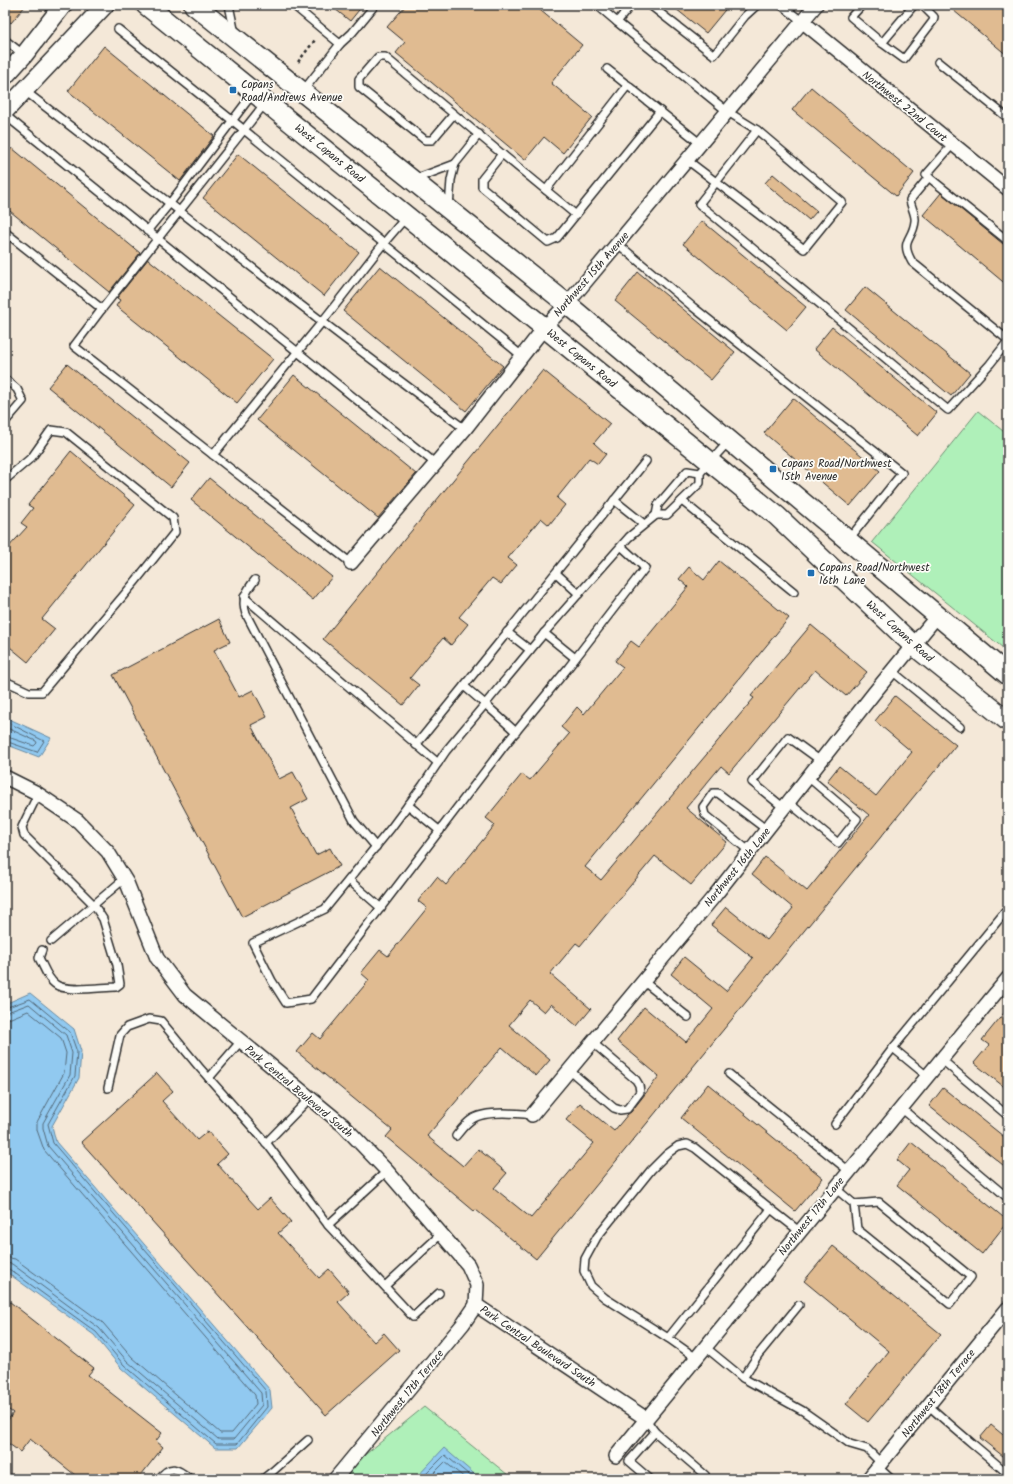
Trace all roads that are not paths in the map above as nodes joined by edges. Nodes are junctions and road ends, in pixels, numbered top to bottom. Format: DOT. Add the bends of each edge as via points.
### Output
graph roads {
  1 [pos="105,5"];
  2 [pos="146,5"];
  3 [pos="194,5"];
  4 [pos="229,5"];
  5 [pos="293,5"];
  6 [pos="375,5"];
  7 [pos="597,5"];
  8 [pos="631,5"];
  9 [pos="650,5"];
  10 [pos="757,5"];
  11 [pos="781,5"];
  12 [pos="816,5"];
  13 [pos="862,5"];
  14 [pos="914,5"];
  15 [pos="922,5"];
  16 [pos="55,8"];
  17 [pos="617,22"];
  18 [pos="803,22"];
  19 [pos="118,30"];
  20 [pos="5,40"];
  21 [pos="236,40"];
  22 [pos="882,43"];
  23 [pos="340,44"];
  24 [pos="24,55"];
  25 [pos="938,62"];
  26 [pos="607,69"];
  27 [pos="5,76"];
  28 [pos="628,85"];
  29 [pos="24,91"];
  30 [pos="303,91"];
  31 [pos="260,97"];
  32 [pos="660,111"];
  33 [pos="5,112"];
  34 [pos="728,112"];
  35 [pos="454,114"];
  36 [pos="5,115"];
  37 [pos="1008,118"];
  38 [pos="232,121"];
  39 [pos="243,130"];
  40 [pos="757,130"];
  41 [pos="479,134"];
  42 [pos="701,144"];
  43 [pos="952,144"];
  44 [pos="502,154"];
  45 [pos="687,160"];
  46 [pos="455,164"];
  47 [pos="929,177"];
  48 [pos="413,180"];
  49 [pos="716,182"];
  50 [pos="1008,189"];
  51 [pos="546,190"];
  52 [pos="170,203"];
  53 [pos="449,209"];
  54 [pos="180,211"];
  55 [pos="576,214"];
  56 [pos="407,216"];
  57 [pos="147,231"];
  58 [pos="5,232"];
  59 [pos="158,239"];
  60 [pos="1008,241"];
  61 [pos="383,244"];
  62 [pos="618,244"];
  63 [pos="567,304"];
  64 [pos="102,309"];
  65 [pos="322,322"];
  66 [pos="544,328"];
  67 [pos="1008,340"];
  68 [pos="297,352"];
  69 [pos="522,356"];
  70 [pos="5,379"];
  71 [pos="5,422"];
  72 [pos="465,429"];
  73 [pos="730,441"];
  74 [pos="213,454"];
  75 [pos="646,461"];
  76 [pos="436,464"];
  77 [pos="705,467"];
  78 [pos="5,480"];
  79 [pos="614,500"];
  80 [pos="682,500"];
  81 [pos="656,515"];
  82 [pos="644,524"];
  83 [pos="847,541"];
  84 [pos="621,546"];
  85 [pos="351,563"];
  86 [pos="556,572"];
  87 [pos="255,580"];
  88 [pos="794,592"];
  89 [pos="579,594"];
  90 [pos="244,597"];
  91 [pos="937,616"];
  92 [pos="507,632"];
  93 [pos="544,633"];
  94 [pos="914,645"];
  95 [pos="530,650"];
  96 [pos="575,658"];
  97 [pos="892,671"];
  98 [pos="1008,675"];
  99 [pos="5,681"];
  100 [pos="464,686"];
  101 [pos="486,704"];
  102 [pos="1008,721"];
  103 [pos="960,727"];
  104 [pos="516,732"];
  105 [pos="416,745"];
  106 [pos="821,761"];
  107 [pos="438,762"];
  108 [pos="5,777"];
  109 [pos="808,777"];
  110 [pos="38,794"];
  111 [pos="408,805"];
  112 [pos="786,805"];
  113 [pos="767,830"];
  114 [pos="440,831"];
  115 [pos="376,847"];
  116 [pos="749,851"];
  117 [pos="124,879"];
  118 [pos="349,880"];
  119 [pos="94,905"];
  120 [pos="381,908"];
  121 [pos="1007,912"];
  122 [pos="51,941"];
  123 [pos="42,950"];
  124 [pos="1007,979"];
  125 [pos="643,981"];
  126 [pos="688,1017"];
  127 [pos="240,1041"];
  128 [pos="592,1042"];
  129 [pos="893,1048"];
  130 [pos="941,1059"];
  131 [pos="569,1070"];
  132 [pos="729,1074"];
  133 [pos="927,1076"];
  134 [pos="209,1078"];
  135 [pos="108,1088"];
  136 [pos="310,1098"];
  137 [pos="901,1108"];
  138 [pos="532,1115"];
  139 [pos="1008,1116"];
  140 [pos="835,1124"];
  141 [pos="456,1136"];
  142 [pos="266,1143"];
  143 [pos="387,1171"];
  144 [pos="849,1171"];
  145 [pos="835,1188"];
  146 [pos="1008,1198"];
  147 [pos="854,1204"];
  148 [pos="771,1209"];
  149 [pos="328,1225"];
  150 [pos="799,1231"];
  151 [pos="441,1234"];
  152 [pos="385,1286"];
  153 [pos="439,1293"];
  154 [pos="476,1304"];
  155 [pos="799,1305"];
  156 [pos="1008,1308"];
  157 [pos="668,1338"];
  158 [pos="704,1346"];
  159 [pos="695,1357"];
  160 [pos="743,1378"];
  161 [pos="928,1405"];
  162 [pos="645,1418"];
  163 [pos="656,1432"];
  164 [pos="308,1440"];
  165 [pos="616,1456"];
  166 [pos="879,1465"];
  167 [pos="1008,1474"];
  168 [pos="159,1479"];
  169 [pos="190,1479"];
  170 [pos="263,1479"];
  171 [pos="335,1479"];
  172 [pos="650,1479"];
  173 [pos="702,1479"];
  174 [pos="868,1479"];
  175 [pos="891,1479"];
  1 -- 29 [label="street"];
  2 -- 31 [label="main road, West Copans Road"];
  3 -- 21 [label="main road"];
  4 -- 21 [label="lane"];
  5 -- 23 [label="lane"];
  6 -- 23 [label="lane"];
  7 -- 17 [label="lane"];
  8 -- 17 [label="lane"];
  9 -- 10 [label="lane" via="714,55"];
  11 -- 18 [label="lane"];
  12 -- 18 [label="street, Northwest 15th Avenue"];
  13 -- 22 [label="lane" via="851,17"];
  14 -- 22 [label="lane"];
  15 -- 22 [label="lane" via="934,17 933,21 904,59"];
  16 -- 24 [label="street"];
  17 -- 34 [label="lane"];
  18 -- 34 [label="street, Northwest 15th Avenue"];
  18 -- 43 [label="street, Northwest 22nd Court"];
  19 -- 38 [label="lane"];
  20 -- 24 [label="lane"];
  21 -- 30 [label="main road"];
  23 -- 30 [label="lane"];
  24 -- 27 [label="street"];
  25 -- 37 [label="lane"];
  26 -- 28 [label="lane"];
  28 -- 32 [label="lane"];
  28 -- 51 [label="lane"];
  29 -- 33 [label="street"];
  29 -- 52 [label="lane"];
  30 -- 48 [label="main road"];
  31 -- 38 [label="lane"];
  31 -- 39 [label="lane"];
  31 -- 56 [label="main road, West Copans Road"];
  32 -- 42 [label="lane"];
  32 -- 55 [label="lane"];
  34 -- 40 [label="lane"];
  34 -- 42 [label="street, Northwest 15th Avenue"];
  35 -- 35 [label="lane" via="386,57 378,57 359,79 359,86 425,140 432,140"];
  35 -- 41 [label="lane"];
  36 -- 57 [label="lane"];
  38 -- 39 [label="lane"];
  38 -- 52 [label="lane"];
  39 -- 54 [label="lane"];
  39 -- 61 [label="lane"];
  40 -- 49 [label="lane"];
  40 -- 49 [label="lane" via="842,202 804,249"];
  41 -- 44 [label="lane"];
  41 -- 46 [label="lane"];
  42 -- 45 [label="street, Northwest 15th Avenue"];
  43 -- 47 [label="lane" via="926,175"];
  43 -- 50 [label="street, Northwest 22nd Court"];
  44 -- 51 [label="lane"];
  44 -- 55 [label="lane" via="482,179 482,187 548,242 557,238"];
  45 -- 49 [label="lane"];
  45 -- 62 [label="street, Northwest 15th Avenue"];
  46 -- 48 [label="lane"];
  46 -- 53 [label="lane"];
  47 -- 60 [label="lane"];
  47 -- 67 [label="lane" via="910,200 916,220 906,242 907,253 912,262"];
  48 -- 53 [label="main road"];
  49 -- 67 [label="lane" via="699,204 948,410"];
  51 -- 55 [label="lane"];
  52 -- 54 [label="lane"];
  52 -- 57 [label="lane"];
  53 -- 63 [label="main road"];
  54 -- 59 [label="lane"];
  54 -- 65 [label="lane"];
  56 -- 61 [label="lane"];
  56 -- 66 [label="main road, West Copans Road"];
  57 -- 59 [label="lane"];
  58 -- 64 [label="lane"];
  59 -- 64 [label="lane"];
  59 -- 68 [label="lane"];
  61 -- 65 [label="lane"];
  61 -- 69 [label="lane"];
  62 -- 63 [label="street, Northwest 15th Avenue"];
  62 -- 83 [label="lane" via="902,473"];
  63 -- 66 [label="street, Northwest 15th Avenue"];
  63 -- 73 [label="main road"];
  64 -- 74 [label="lane" via="74,346"];
  65 -- 68 [label="lane"];
  65 -- 72 [label="lane"];
  66 -- 69 [label="street, Northwest 15th Avenue"];
  66 -- 77 [label="main road, West Copans Road"];
  68 -- 74 [label="lane"];
  68 -- 76 [label="lane"];
  69 -- 72 [label="street, Northwest 15th Avenue"];
  70 -- 71 [label="lane" via="17,389 23,401"];
  72 -- 76 [label="street, Northwest 15th Avenue"];
  73 -- 77 [label="lane"];
  73 -- 83 [label="main road"];
  74 -- 85 [label="lane"];
  75 -- 79 [label="lane"];
  76 -- 85 [label="street, Northwest 15th Avenue"];
  77 -- 80 [label="lane" via="700,483"];
  77 -- 81 [label="lane" via="686,471 658,505"];
  77 -- 94 [label="main road, West Copans Road" via="777,516"];
  78 -- 99 [label="lane" via="32,457 51,430 66,432 173,518 175,532 42,692 29,692"];
  79 -- 82 [label="lane"];
  79 -- 86 [label="lane"];
  80 -- 81 [label="lane" via="667,515"];
  80 -- 88 [label="lane"];
  81 -- 82 [label="lane"];
  82 -- 84 [label="lane"];
  83 -- 91 [label="main road"];
  84 -- 89 [label="lane"];
  84 -- 96 [label="lane" via="645,568"];
  86 -- 89 [label="lane"];
  86 -- 92 [label="lane"];
  87 -- 90 [label="lane"];
  89 -- 93 [label="lane"];
  90 -- 105 [label="lane"];
  90 -- 115 [label="lane" via="246,614 354,821"];
  91 -- 94 [label="street, Northwest 16th Lane"];
  91 -- 98 [label="main road"];
  92 -- 95 [label="lane"];
  92 -- 100 [label="lane"];
  93 -- 95 [label="lane"];
  93 -- 96 [label="lane"];
  94 -- 97 [label="street, Northwest 16th Lane"];
  94 -- 102 [label="main road, West Copans Road"];
  95 -- 101 [label="lane"];
  96 -- 104 [label="lane"];
  97 -- 103 [label="lane"];
  97 -- 106 [label="street, Northwest 16th Lane"];
  100 -- 101 [label="lane"];
  100 -- 105 [label="lane"];
  101 -- 104 [label="lane"];
  101 -- 107 [label="lane"];
  104 -- 114 [label="lane"];
  105 -- 107 [label="lane"];
  106 -- 109 [label="street, Northwest 16th Lane"];
  106 -- 112 [label="lane" via="788,737 752,782"];
  107 -- 111 [label="lane"];
  108 -- 110 [label="street, Park Central Boulevard South"];
  109 -- 112 [label="street, Northwest 16th Lane"];
  109 -- 112 [label="lane" via="857,819 838,843"];
  110 -- 117 [label="street, Park Central Boulevard South" via="78,821 108,852"];
  110 -- 119 [label="lane" via="22,827 24,835"];
  111 -- 114 [label="lane"];
  111 -- 115 [label="lane"];
  112 -- 113 [label="street, Northwest 16th Lane"];
  113 -- 116 [label="street, Northwest 16th Lane"];
  113 -- 116 [label="lane" via="718,794 714,793 702,806 705,815"];
  114 -- 120 [label="lane"];
  115 -- 118 [label="lane"];
  116 -- 125 [label="street, Northwest 16th Lane"];
  117 -- 119 [label="lane"];
  117 -- 127 [label="street, Park Central Boulevard South" via="157,958 185,995"];
  118 -- 120 [label="lane"];
  118 -- 120 [label="lane" via="324,909 253,943 286,1003 311,1000"];
  119 -- 122 [label="lane"];
  119 -- 123 [label="lane" via="103,919 120,984 116,987 67,989 56,985 49,978 39,958"];
  121 -- 129 [label="lane"];
  124 -- 130 [label="street, Northwest 17th Lane"];
  125 -- 126 [label="lane"];
  125 -- 128 [label="street, Northwest 16th Lane"];
  127 -- 134 [label="lane"];
  127 -- 136 [label="street, Park Central Boulevard South"];
  128 -- 131 [label="street, Northwest 16th Lane"];
  128 -- 131 [label="lane" via="639,1085 640,1092 627,1109 614,1108"];
  129 -- 133 [label="lane"];
  129 -- 140 [label="lane"];
  130 -- 133 [label="street, Northwest 17th Lane"];
  130 -- 139 [label="lane"];
  131 -- 138 [label="street, Northwest 16th Lane"];
  132 -- 144 [label="lane"];
  133 -- 137 [label="street, Northwest 17th Lane"];
  134 -- 135 [label="lane" via="161,1021 149,1019 127,1027 120,1035"];
  134 -- 142 [label="lane"];
  136 -- 142 [label="lane"];
  136 -- 143 [label="street, Park Central Boulevard South" via="343,1125"];
  137 -- 144 [label="street, Northwest 17th Lane"];
  137 -- 146 [label="lane"];
  138 -- 141 [label="lane" via="485,1115 471,1120"];
  142 -- 149 [label="lane"];
  143 -- 149 [label="lane"];
  143 -- 151 [label="street, Park Central Boulevard South"];
  144 -- 145 [label="street, Northwest 17th Lane"];
  145 -- 147 [label="lane"];
  145 -- 150 [label="street, Northwest 17th Lane"];
  147 -- 147 [label="lane" via="857,1230 950,1304 971,1277 879,1202"];
  148 -- 150 [label="lane"];
  148 -- 157 [label="lane"];
  148 -- 157 [label="lane" via="687,1144 678,1146 651,1170 596,1237 585,1259 584,1271 591,1286 605,1298"];
  149 -- 152 [label="lane"];
  150 -- 158 [label="street, Northwest 17th Lane"];
  151 -- 152 [label="lane"];
  151 -- 154 [label="street, Park Central Boulevard South" via="468,1265 477,1285"];
  152 -- 153 [label="lane" via="413,1317"];
  154 -- 162 [label="street, Park Central Boulevard South"];
  154 -- 171 [label="street, Northwest 17th Terrace" via="463,1324"];
  155 -- 160 [label="lane" via="758,1354"];
  156 -- 161 [label="street, Northwest 18th Terrace"];
  157 -- 159 [label="lane"];
  158 -- 159 [label="street, Northwest 17th Lane"];
  158 -- 160 [label="lane"];
  159 -- 162 [label="street, Northwest 17th Lane"];
  160 -- 166 [label="lane" via="803,1410 850,1444 867,1449"];
  161 -- 166 [label="street, Northwest 18th Terrace"];
  161 -- 167 [label="lane"];
  162 -- 163 [label="lane"];
  162 -- 165 [label="street, Northwest 17th Lane"];
  163 -- 172 [label="lane" via="629,1461"];
  163 -- 173 [label="lane" via="706,1475"];
  164 -- 170 [label="lane"];
  166 -- 174 [label="street, Northwest 18th Terrace"];
  166 -- 175 [label="lane"];
  168 -- 169 [label="lane" via="164,1471 175,1469"];
}
